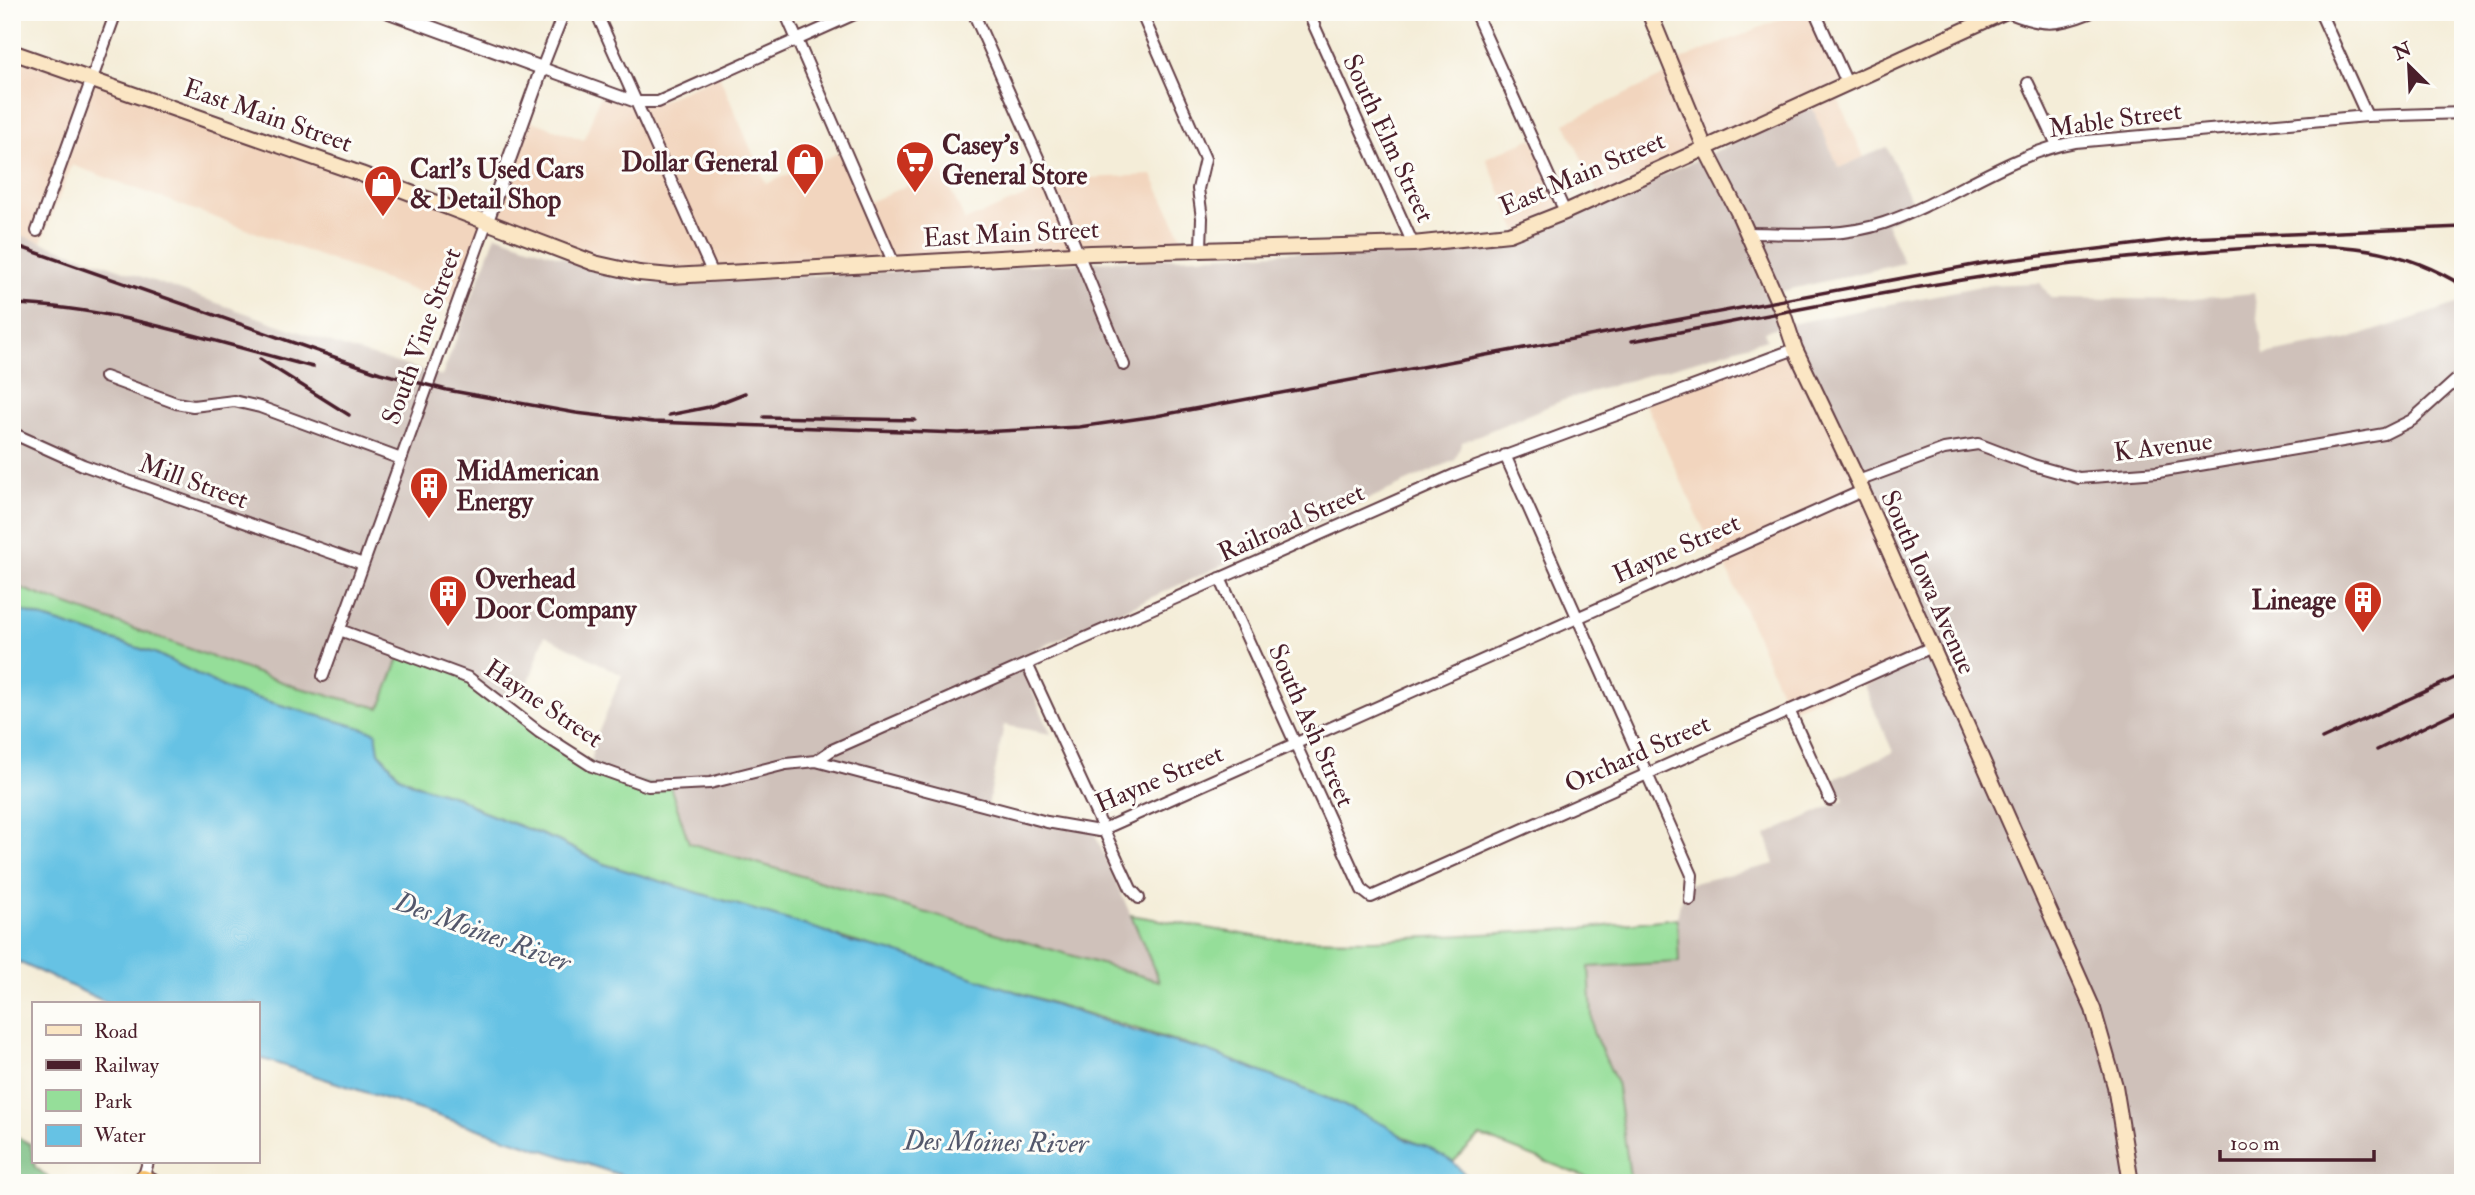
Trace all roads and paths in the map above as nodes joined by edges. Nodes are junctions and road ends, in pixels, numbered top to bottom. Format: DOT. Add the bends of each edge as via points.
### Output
graph roads {
  1 [pos="116,12"];
  2 [pos="389,12"];
  3 [pos="565,12"];
  4 [pos="596,12"];
  5 [pos="785,12"];
  6 [pos="859,12"];
  7 [pos="973,12"];
  8 [pos="1140,12"];
  9 [pos="1308,12"];
  10 [pos="1475,12"];
  11 [pos="1648,12"];
  12 [pos="1815,12"];
  13 [pos="2004,12"];
  14 [pos="2010,12"];
  15 [pos="2089,12"];
  16 [pos="2320,12"];
  17 [pos="797,40"];
  18 [pos="12,52"];
  19 [pos="542,68"];
  20 [pos="92,80"];
  21 [pos="1847,83"];
  22 [pos="2028,83"];
  23 [pos="636,102"];
  24 [pos="2463,113"];
  25 [pos="2367,116"];
  26 [pos="2057,145"];
  27 [pos="1704,148"];
  28 [pos="1565,212"];
  29 [pos="487,221"];
  30 [pos="37,231"];
  31 [pos="1747,233"];
  32 [pos="1413,243"];
  33 [pos="1201,248"];
  34 [pos="1076,254"];
  35 [pos="894,264"];
  36 [pos="713,274"];
  37 [pos="1795,349"];
  38 [pos="1124,365"];
  39 [pos="2463,374"];
  40 [pos="105,377"];
  41 [pos="12,433"];
  42 [pos="1505,456"];
  43 [pos="401,459"];
  44 [pos="1860,486"];
  45 [pos="363,564"];
  46 [pos="1220,578"];
  47 [pos="1577,617"];
  48 [pos="340,630"];
  49 [pos="1932,647"];
  50 [pos="1027,664"];
  51 [pos="323,676"];
  52 [pos="1789,710"];
  53 [pos="1295,743"];
  54 [pos="816,761"];
  55 [pos="1647,774"];
  56 [pos="1830,800"];
  57 [pos="1103,830"];
  58 [pos="1362,890"];
  59 [pos="1139,898"];
  60 [pos="1690,900"];
  61 [pos="2131,1183"];
  1 -- 20 [label="street"];
  2 -- 19 [label="street"];
  3 -- 19 [label="street, South Vine Street"];
  4 -- 23 [label="street"];
  5 -- 17 [label="street"];
  6 -- 17 [label="street"];
  7 -- 34 [label="street"];
  8 -- 33 [label="street" via="1205,159 1198,189"];
  9 -- 32 [label="street, South Elm Street"];
  10 -- 28 [label="street"];
  11 -- 27 [label="main road, South Iowa Avenue"];
  12 -- 21 [label="street"];
  13 -- 21 [label="main road, East Main Street"];
  14 -- 15 [label="street" via="2061,23"];
  16 -- 25 [label="street"];
  17 -- 23 [label="street" via="658,102"];
  17 -- 35 [label="street"];
  18 -- 20 [label="main road, East Main Street"];
  19 -- 23 [label="street"];
  19 -- 29 [label="street, South Vine Street"];
  20 -- 29 [label="main road, East Main Street"];
  20 -- 30 [label="street"];
  21 -- 27 [label="main road, East Main Street"];
  22 -- 26 [label="street"];
  23 -- 36 [label="street"];
  24 -- 25 [label="street, Mable Street"];
  25 -- 26 [label="street, Mable Street"];
  26 -- 31 [label="street, Mable Street" via="1885,223 1847,233"];
  27 -- 28 [label="main road, East Main Street"];
  27 -- 31 [label="main road, South Iowa Avenue"];
  28 -- 32 [label="main road, East Main Street" via="1509,234"];
  29 -- 36 [label="main road, East Main Street" via="625,271"];
  29 -- 43 [label="street, South Vine Street"];
  31 -- 37 [label="main road, South Iowa Avenue"];
  32 -- 33 [label="main road, East Main Street"];
  33 -- 34 [label="main road, East Main Street"];
  34 -- 35 [label="main road, East Main Street"];
  34 -- 38 [label="street"];
  35 -- 36 [label="main road, East Main Street"];
  37 -- 42 [label="street, Railroad Street"];
  37 -- 44 [label="main road, South Iowa Avenue"];
  39 -- 44 [label="street, K Avenue" via="2412,420 2384,434 2158,472 2080,478 1978,444 1944,449"];
  40 -- 43 [label="street" via="176,403 193,406 234,401 260,407"];
  41 -- 45 [label="street, Mill Street" via="83,465"];
  42 -- 46 [label="street, Railroad Street"];
  42 -- 47 [label="street"];
  43 -- 45 [label="street, South Vine Street"];
  44 -- 47 [label="street, Hayne Street"];
  44 -- 49 [label="main road, South Iowa Avenue"];
  45 -- 48 [label="street, South Vine Street"];
  46 -- 50 [label="street, Railroad Street"];
  46 -- 53 [label="street, South Ash Street"];
  47 -- 53 [label="street, Hayne Street"];
  47 -- 55 [label="street"];
  48 -- 51 [label="street, South Vine Street"];
  48 -- 54 [label="street, Hayne Street" via="469,678 592,766 648,786 710,783"];
  49 -- 52 [label="street, Orchard Street"];
  49 -- 61 [label="main road, South Iowa Avenue" via="2093,1009 2115,1086"];
  50 -- 54 [label="street, Railroad Street"];
  50 -- 57 [label="street"];
  52 -- 55 [label="street, Orchard Street"];
  52 -- 56 [label="street"];
  53 -- 57 [label="street, Hayne Street"];
  53 -- 58 [label="street, South Ash Street"];
  54 -- 57 [label="street, Hayne Street" via="1047,822"];
  55 -- 58 [label="street, Orchard Street" via="1371,897"];
  55 -- 60 [label="street" via="1692,875"];
  57 -- 59 [label="street"];
}
